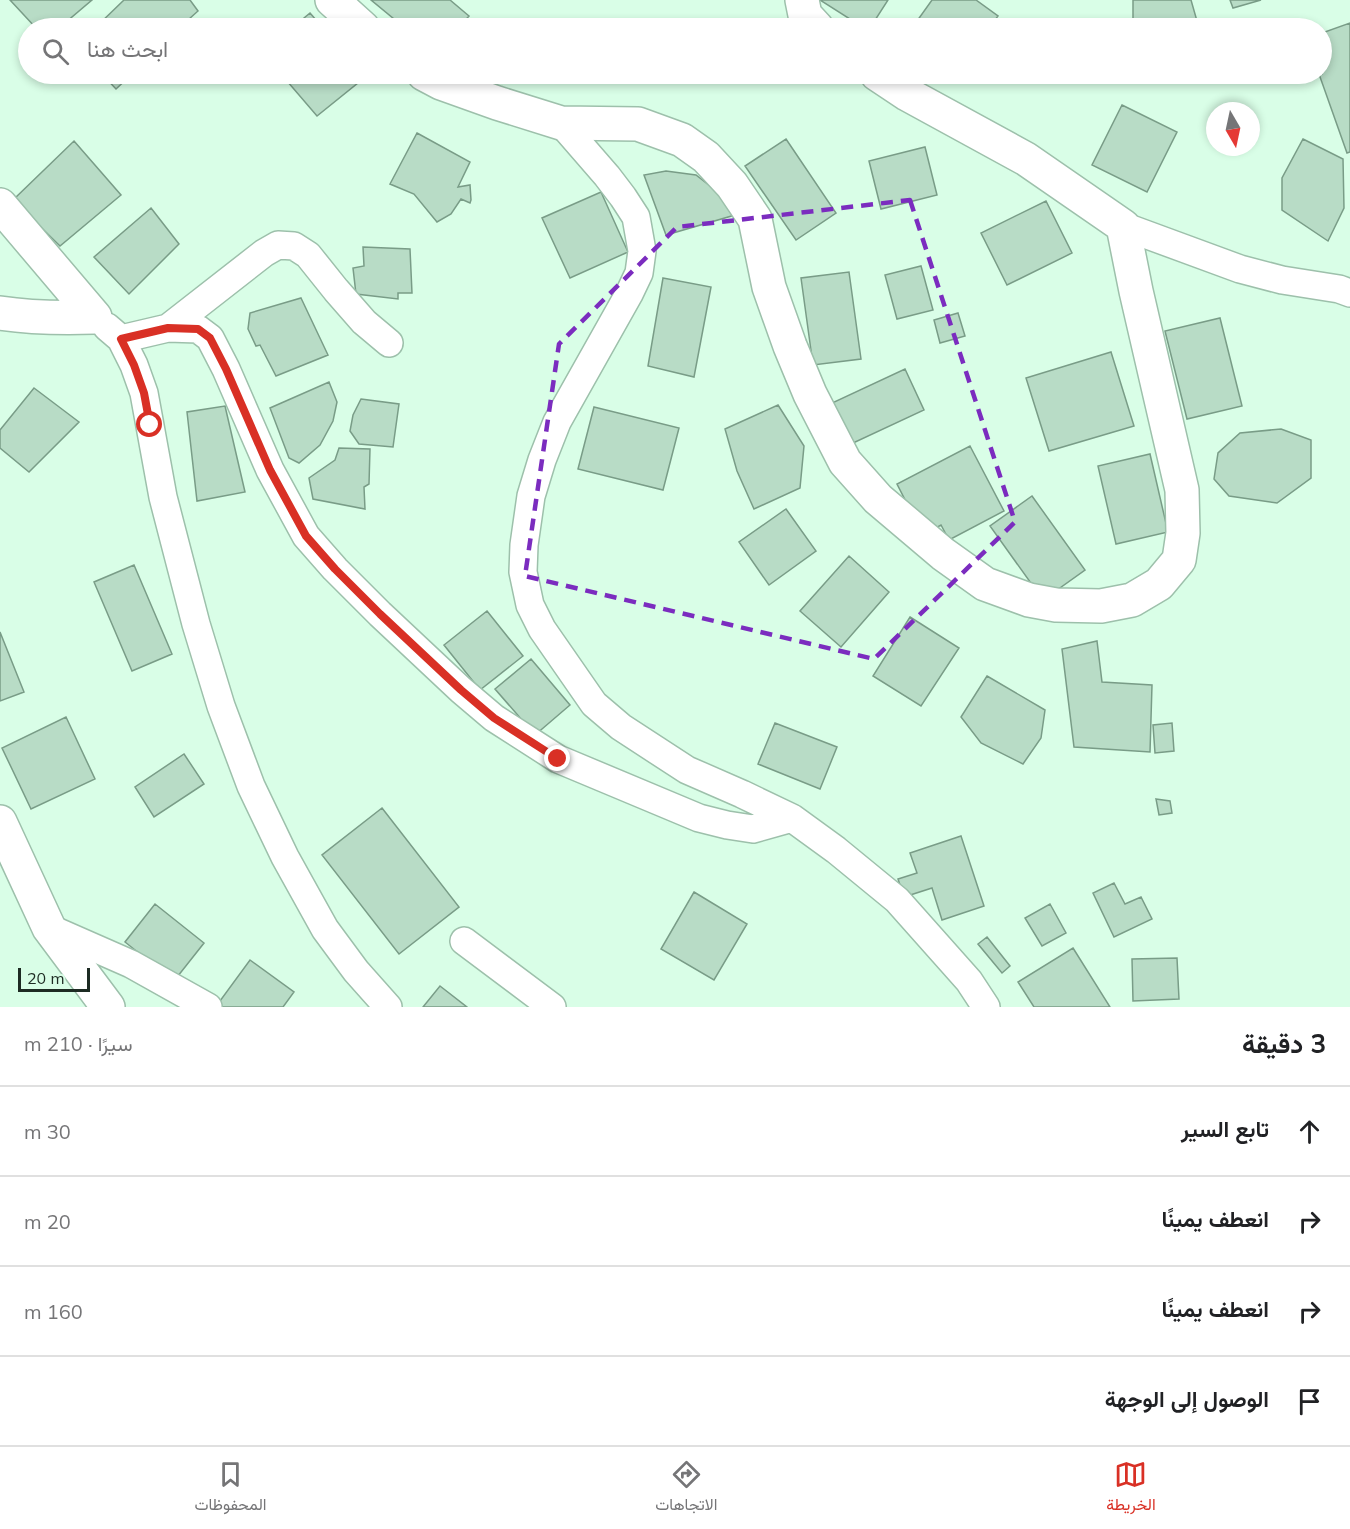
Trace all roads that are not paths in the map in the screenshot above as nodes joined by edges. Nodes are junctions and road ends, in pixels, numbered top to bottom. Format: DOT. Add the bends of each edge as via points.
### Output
graph roads {
  1 [pos="332,0"];
  2 [pos="802,0"];
  3 [pos="352,18"];
  4 [pos="809,18"];
  5 [pos="444,84"];
  6 [pos="892,84"];
  7 [pos="561,123"];
  8 [pos="0,205"];
  9 [pos="1123,226"];
  10 [pos="1350,293"];
  11 [pos="0,313"];
  12 [pos="95,317"];
  13 [pos="168,328"];
  14 [pos="121,339"];
  15 [pos="389,343"];
  16 [pos="792,818"];
  17 [pos="0,822"];
  18 [pos="49,928"];
  19 [pos="464,941"];
  20 [pos="108,1007"];
  21 [pos="208,1007"];
  22 [pos="388,1007"];
  23 [pos="552,1007"];
  24 [pos="986,1007"];
  1 -- 3 [label="street"];
  2 -- 4 [label="street"];
  5 -- 7 [label="street"];
  6 -- 9 [label="street" via="1026,159"];
  7 -- 9 [label="street" via="638,124 682,140 706,157 732,185 755,219 769,287 790,346 845,462 878,499 985,584 1056,605 1101,606 1132,600 1159,584 1179,560 1182,490"];
  7 -- 16 [label="street" via="636,217 642,251 639,273 629,294 557,422 542,460 531,496 524,545 523,572 530,604 542,629 594,704 621,727 687,770"];
  8 -- 12 [label="street"];
  9 -- 10 [label="street" via="1239,269"];
  11 -- 12 [label="street"];
  12 -- 14 [label="street"];
  13 -- 14 [label="street"];
  13 -- 15 [label="street" via="264,253 278,245 294,246 308,255 364,322"];
  13 -- 16 [label="street" via="198,329 210,338 270,470 306,536 380,614 494,718 558,759 699,818 753,829"];
  14 -- 22 [label="street" via="144,393 163,497 196,624 251,786 325,929"];
  16 -- 24 [label="street" via="897,900 969,981"];
  17 -- 18 [label="street"];
  18 -- 20 [label="street"];
  18 -- 21 [label="street" via="131,964"];
  19 -- 23 [label="street"];
}
